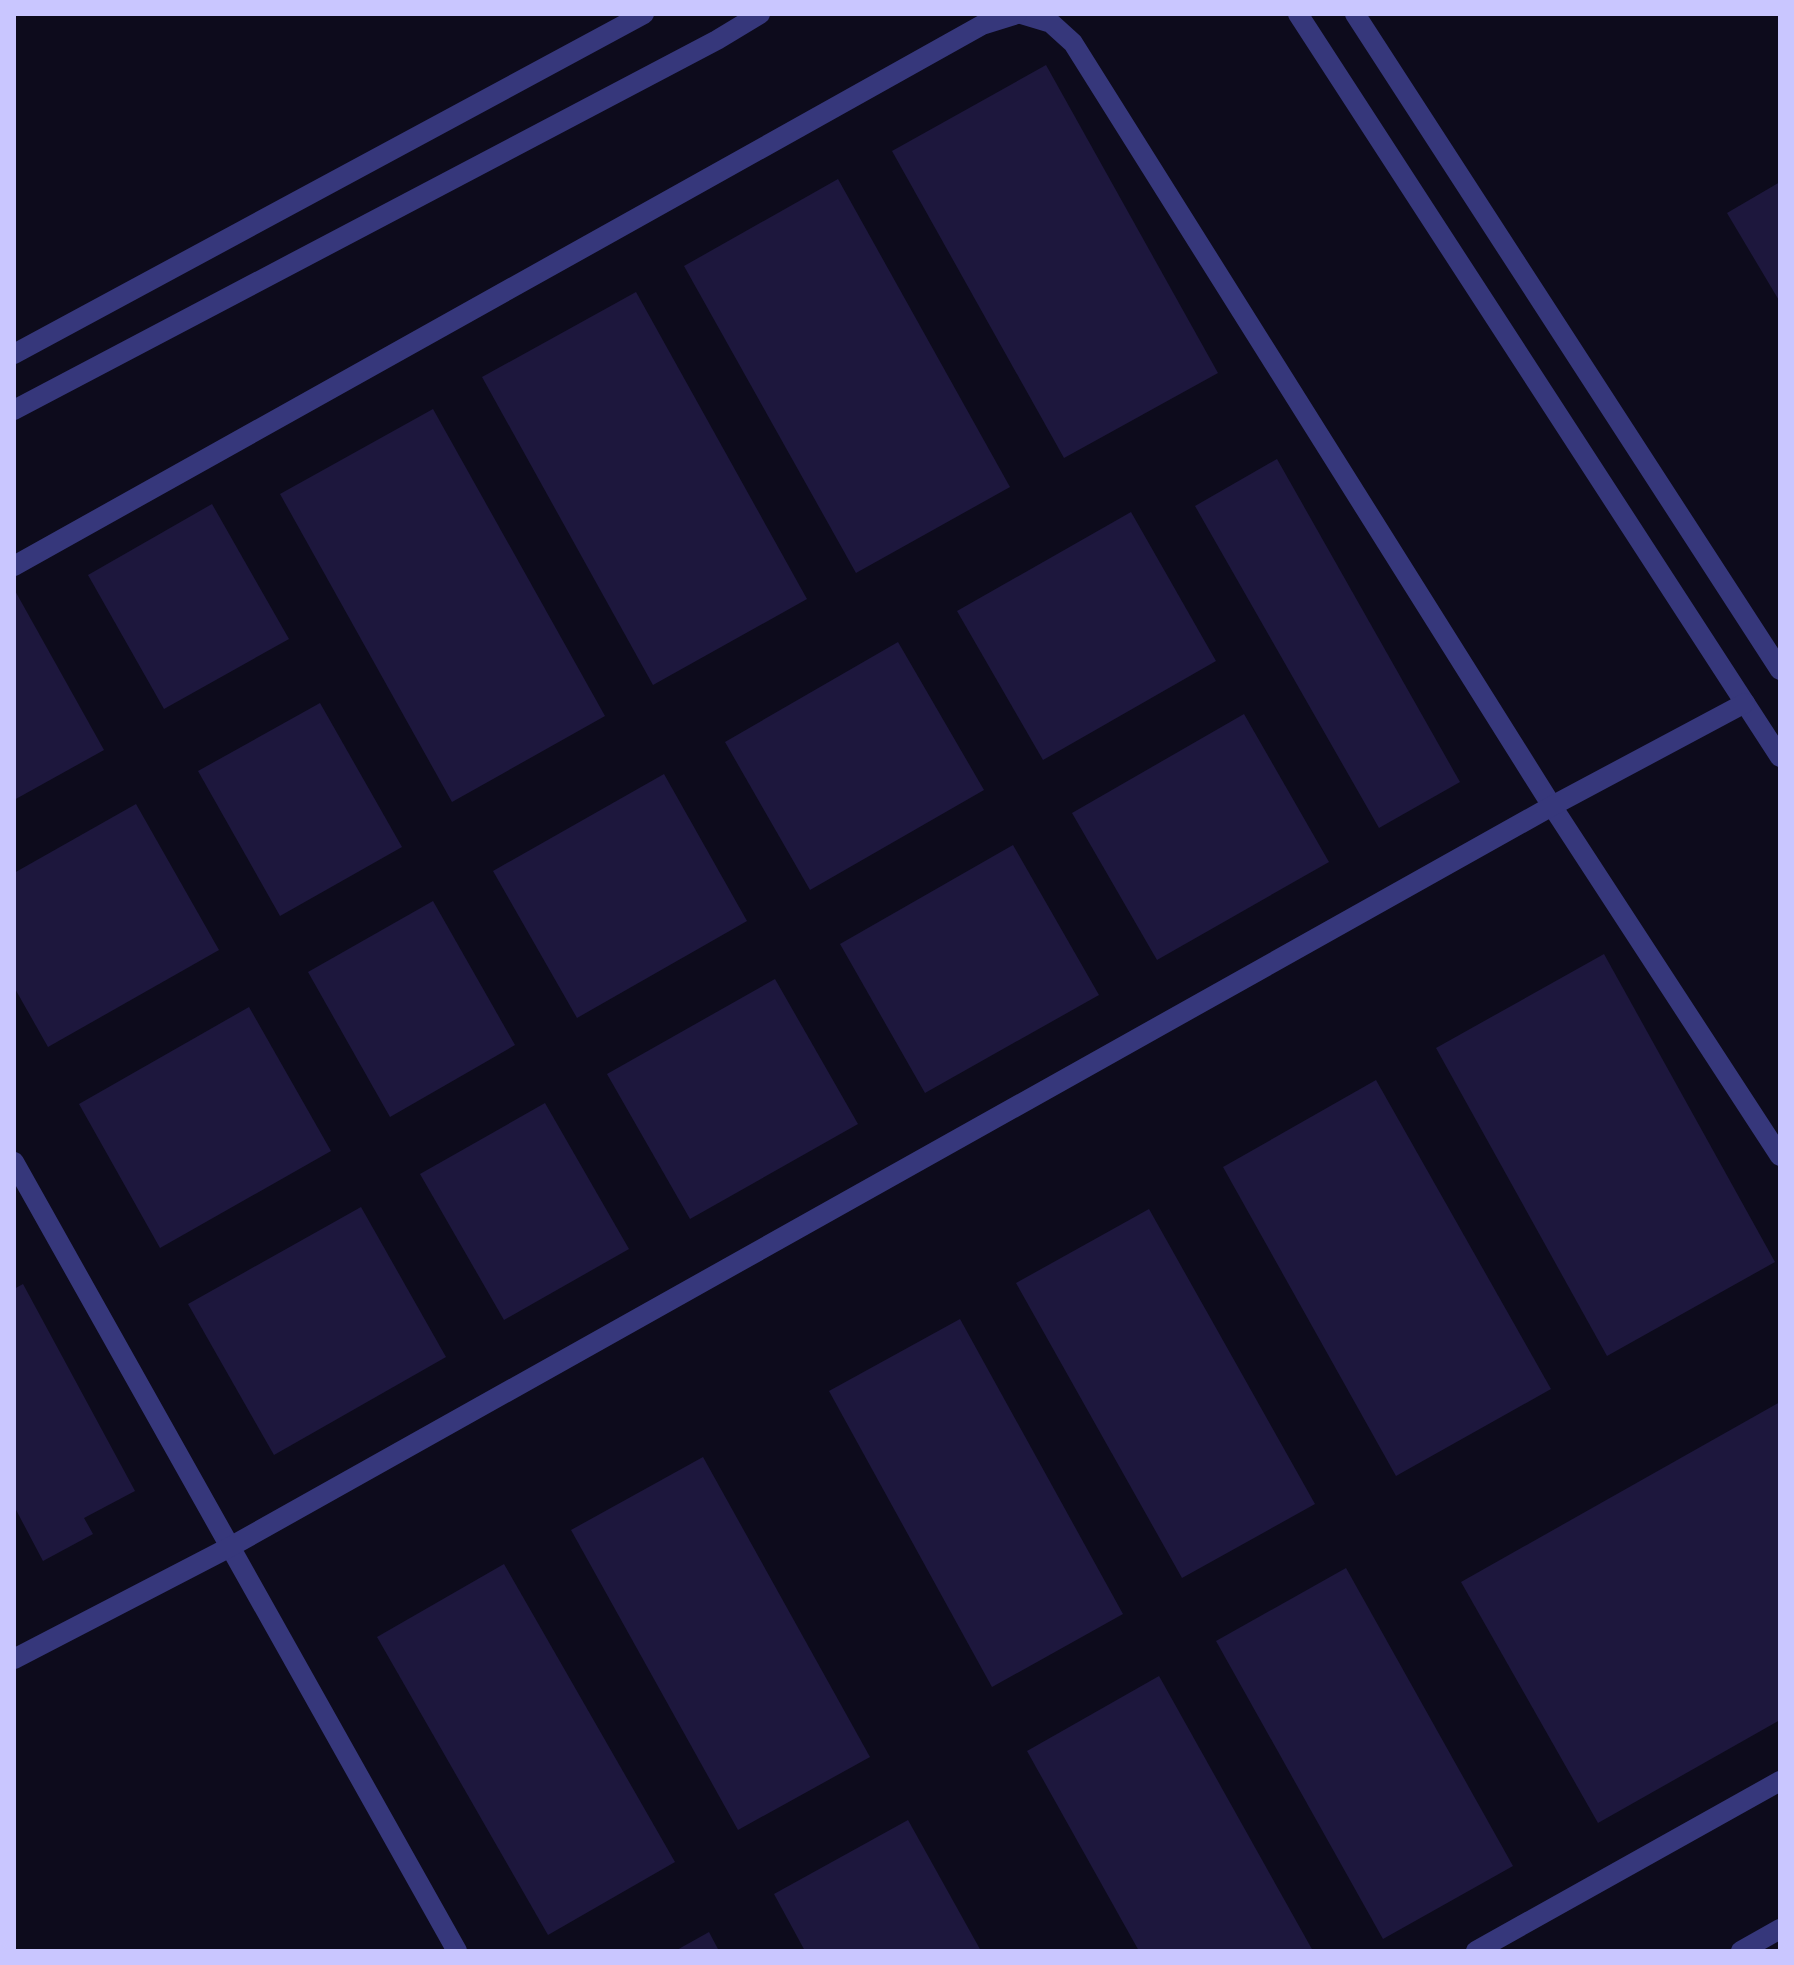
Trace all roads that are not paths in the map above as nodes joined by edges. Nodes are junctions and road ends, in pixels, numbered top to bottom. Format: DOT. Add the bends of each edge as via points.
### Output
graph roads {
  1 [pos="644,14"];
  2 [pos="760,14"];
  3 [pos="1019,14"];
  4 [pos="1298,14"];
  5 [pos="1355,14"];
  6 [pos="14,354"];
  7 [pos="14,410"];
  8 [pos="14,566"];
  9 [pos="1780,670"];
  10 [pos="1745,703"];
  11 [pos="1780,757"];
  12 [pos="1552,806"];
  13 [pos="1780,1156"];
  14 [pos="14,1162"];
  15 [pos="230,1547"];
  16 [pos="14,1659"];
  17 [pos="1780,1781"];
  18 [pos="1780,1929"];
  19 [pos="457,1951"];
  20 [pos="1476,1951"];
  21 [pos="1741,1951"];
  1 -- 6 [label="street"];
  2 -- 7 [label="street"];
  3 -- 8 [label="street" via="982,25"];
  3 -- 12 [label="street" via="1051,23 1073,43"];
  4 -- 10 [label="street"];
  5 -- 9 [label="street"];
  10 -- 11 [label="street"];
  10 -- 12 [label="street"];
  12 -- 13 [label="street"];
  12 -- 15 [label="street"];
  14 -- 15 [label="street"];
  15 -- 16 [label="street"];
  15 -- 19 [label="street"];
  17 -- 20 [label="street"];
  18 -- 21 [label="street"];
}
